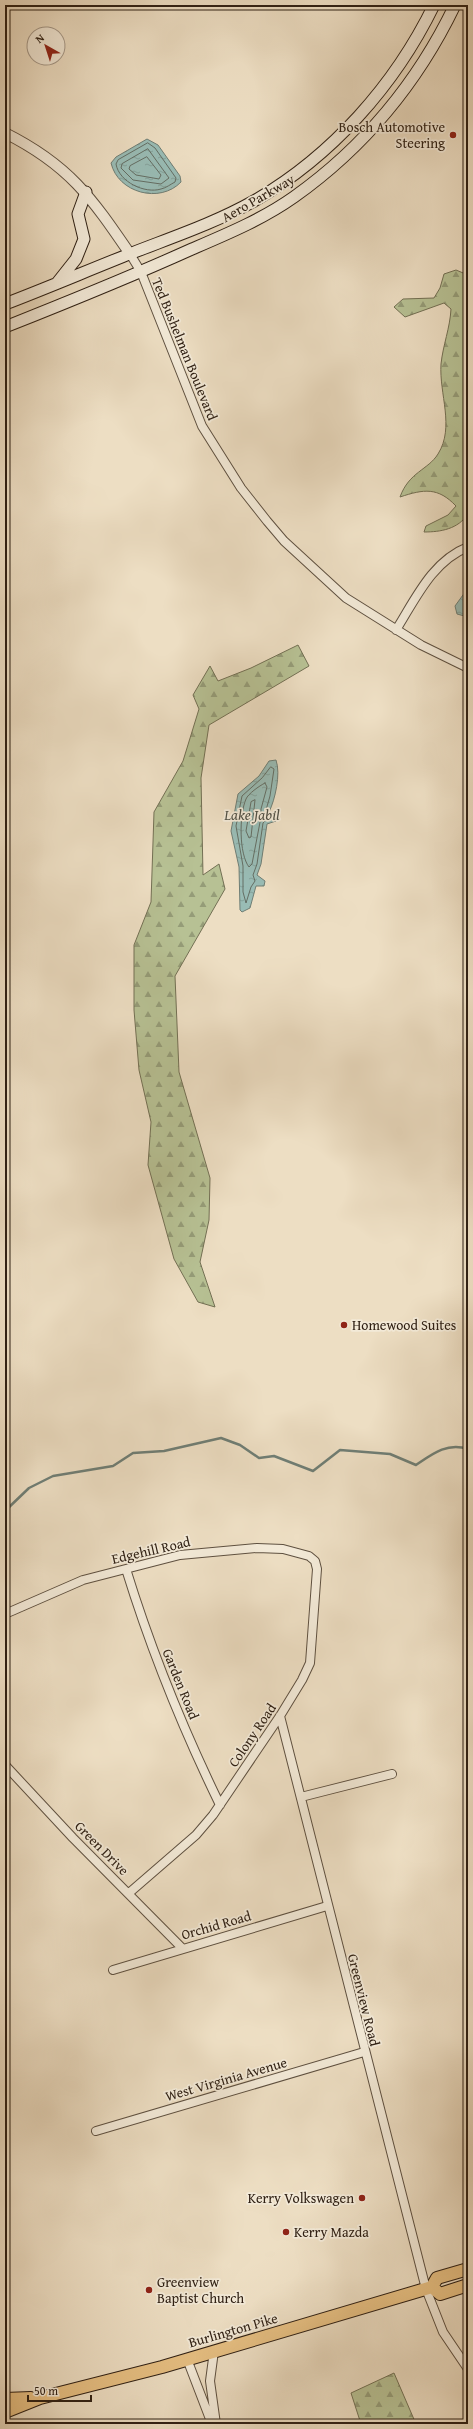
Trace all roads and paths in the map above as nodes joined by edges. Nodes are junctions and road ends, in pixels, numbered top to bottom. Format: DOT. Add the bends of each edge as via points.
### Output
graph roads {
  1 [pos="434,5"];
  2 [pos="455,5"];
  3 [pos="5,133"];
  4 [pos="86,192"];
  5 [pos="130,254"];
  6 [pos="141,272"];
  7 [pos="56,284"];
  8 [pos="5,304"];
  9 [pos="5,327"];
  10 [pos="468,547"];
  11 [pos="396,630"];
  12 [pos="468,668"];
  13 [pos="309,1556"];
  14 [pos="126,1569"];
  15 [pos="5,1614"];
  16 [pos="280,1716"];
  17 [pos="5,1765"];
  18 [pos="392,1774"];
  19 [pos="301,1798"];
  20 [pos="220,1805"];
  21 [pos="129,1893"];
  22 [pos="327,1906"];
  23 [pos="183,1948"];
  24 [pos="113,1970"];
  25 [pos="364,2052"];
  26 [pos="96,2131"];
  27 [pos="468,2269"];
  28 [pos="468,2285"];
  29 [pos="429,2288"];
  30 [pos="214,2351"];
  31 [pos="187,2359"];
  32 [pos="468,2369"];
  33 [pos="40,2398"];
  34 [pos="5,2399"];
  35 [pos="5,2412"];
  36 [pos="216,2424"];
  1 -- 5 [label="main road, Aero Parkway" via="416,40 386,84 352,123 312,160 277,186 235,211"];
  2 -- 6 [label="main road, Aero Parkway" via="408,86 387,112 328,171 293,198 251,223"];
  3 -- 4 [label="street" via="59,166"];
  4 -- 5 [label="street"];
  4 -- 7 [label="main road" via="78,214 84,239 76,258"];
  5 -- 6 [label="street, Ted Bushelman Boulevard"];
  5 -- 7 [label="main road, Aero Parkway"];
  6 -- 9 [label="main road, Aero Parkway"];
  6 -- 11 [label="street, Ted Bushelman Boulevard" via="202,426 241,488 284,541 306,562 346,598"];
  7 -- 8 [label="main road, Aero Parkway"];
  10 -- 11 [label="street" via="434,572"];
  11 -- 12 [label="street, Ted Bushelman Boulevard"];
  13 -- 14 [label="street, Edgehill Road" via="277,1549 216,1550 180,1555"];
  13 -- 16 [label="street, Colony Road" via="315,1561 317,1569 310,1663"];
  14 -- 15 [label="street, Edgehill Road" via="83,1580"];
  14 -- 20 [label="street, Garden Road" via="154,1653 200,1764"];
  16 -- 19 [label="street, Greenview Road"];
  16 -- 20 [label="street, Colony Road"];
  17 -- 21 [label="street, Green Drive"];
  18 -- 19 [label="street"];
  19 -- 22 [label="street, Greenview Road"];
  20 -- 21 [label="street, Colony Road" via="196,1836"];
  21 -- 23 [label="street, Green Drive"];
  22 -- 23 [label="street, Orchid Road"];
  22 -- 25 [label="street, Greenview Road"];
  23 -- 24 [label="street, Orchid Road"];
  25 -- 26 [label="street, West Virginia Avenue"];
  25 -- 29 [label="street, Greenview Road"];
  27 -- 29 [label="main road, Burlington Pike" via="437,2278"];
  28 -- 29 [label="main road" via="440,2294"];
  29 -- 30 [label="main road, Burlington Pike"];
  29 -- 32 [label="street, Greenview Road" via="443,2332"];
  30 -- 31 [label="main road, Burlington Pike"];
  30 -- 36 [label="street" via="210,2381"];
  31 -- 33 [label="main road, Burlington Pike"];
  31 -- 36 [label="street" via="210,2419"];
  33 -- 34 [label="main road, Burlington Pike"];
  33 -- 35 [label="main road, Burlington Pike"];
}
